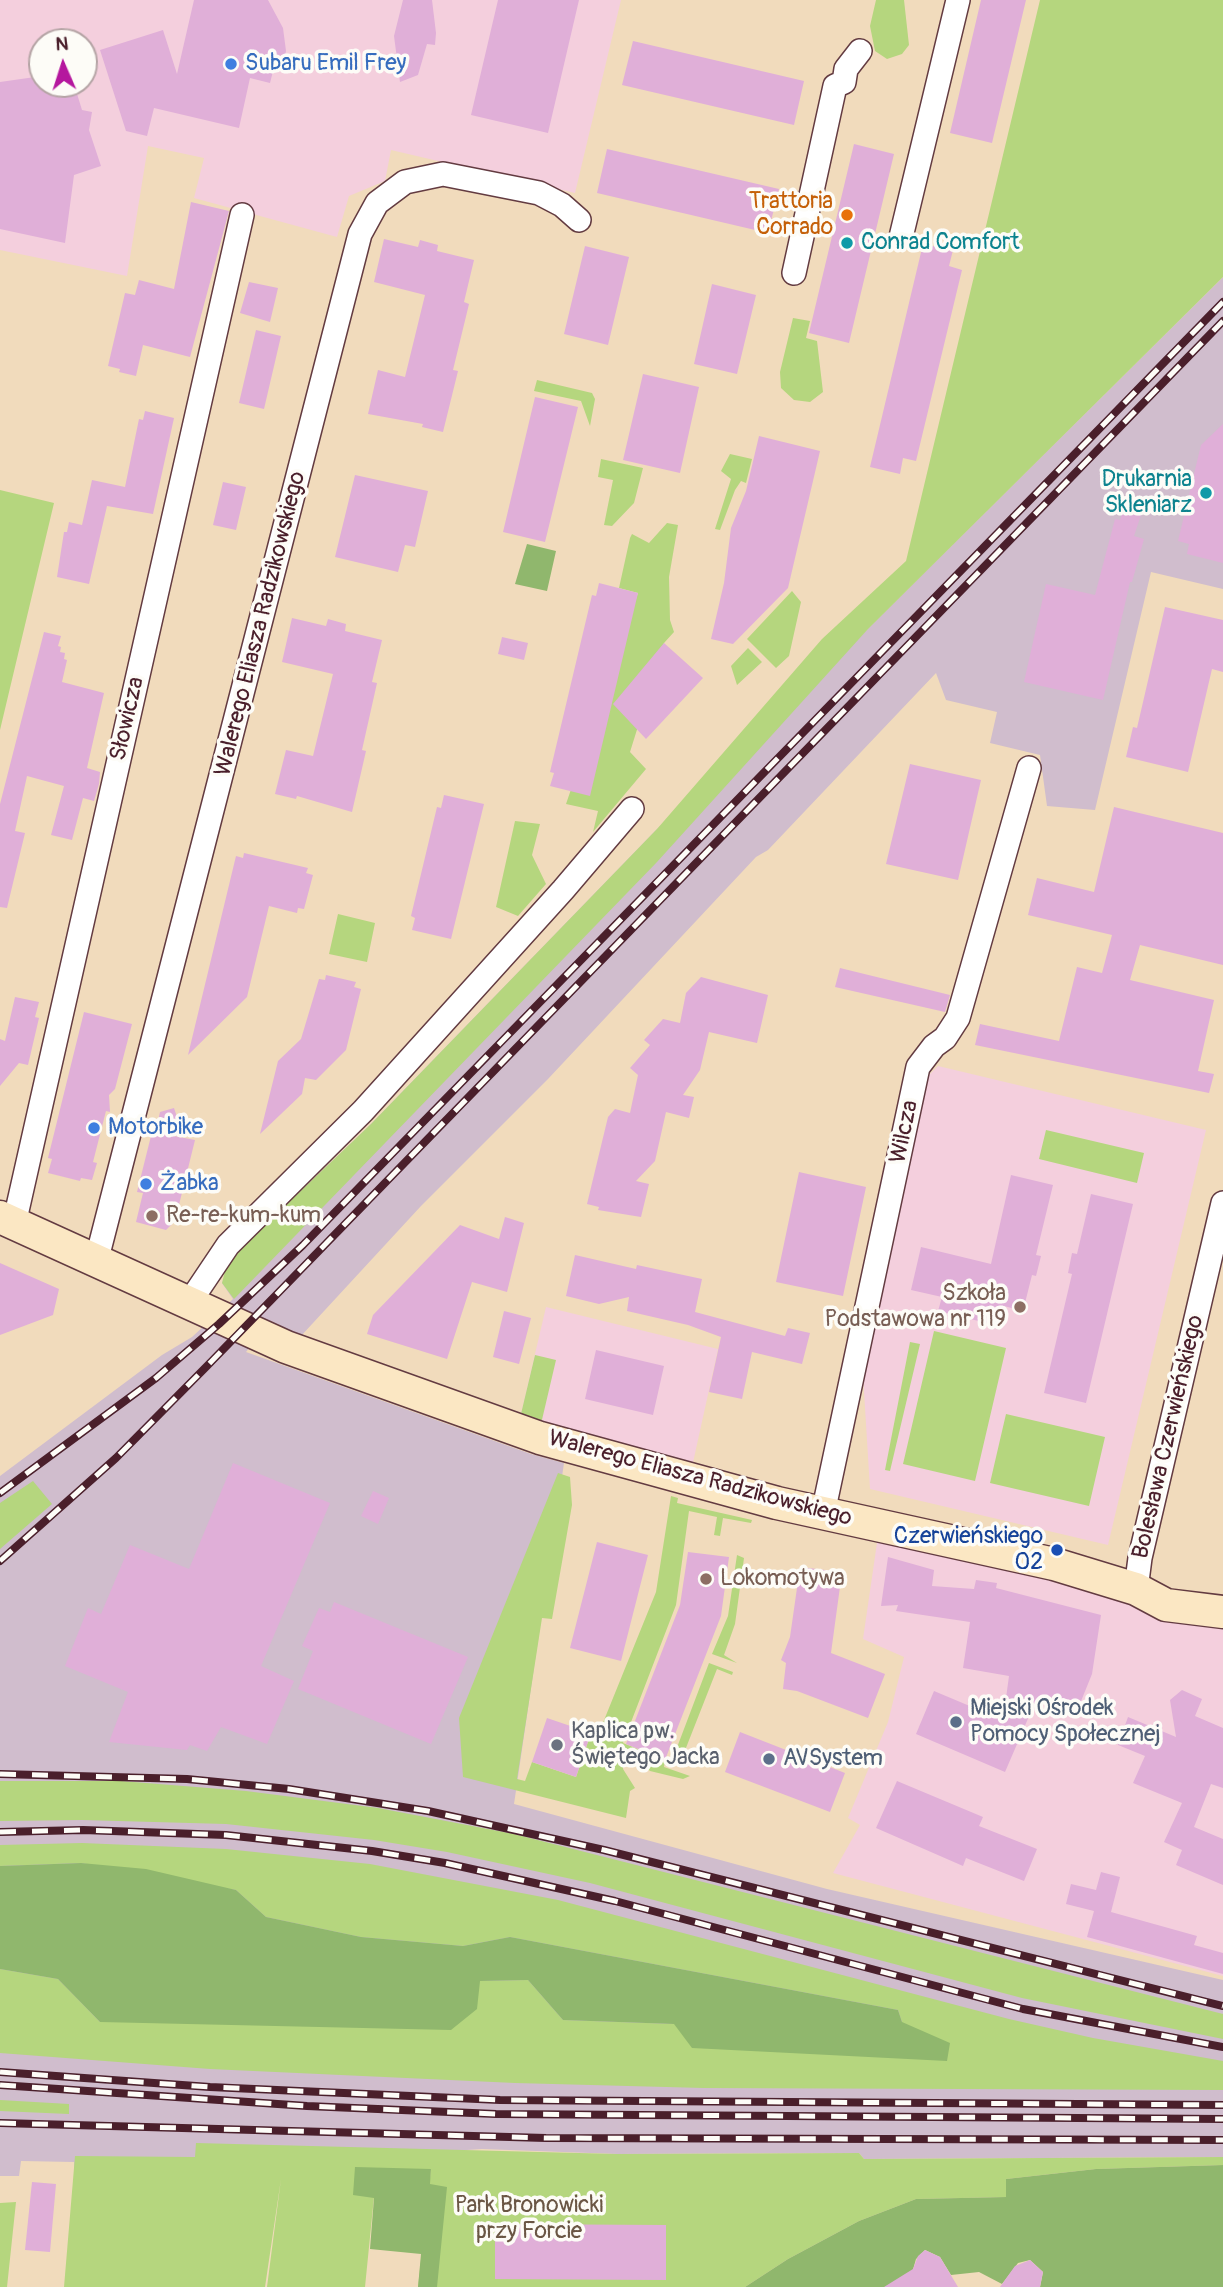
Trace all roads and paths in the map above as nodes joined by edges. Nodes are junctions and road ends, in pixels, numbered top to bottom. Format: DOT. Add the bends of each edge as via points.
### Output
graph roads {
  1 [pos="958,0"];
  2 [pos="831,116"];
  3 [pos="242,215"];
  4 [pos="579,220"];
  5 [pos="901,237"];
  6 [pos="794,273"];
  7 [pos="1029,768"];
  8 [pos="632,809"];
  9 [pos="1223,1203"];
  10 [pos="7,1220"];
  11 [pos="96,1262"];
  12 [pos="190,1303"];
  13 [pos="823,1513"];
  14 [pos="1136,1589"];
  15 [pos="1223,1612"];
  1 -- 5 [label="street"];
  2 -- 2 [label="street" via="844,108 853,89 860,51 846,69 844,82 835,86"];
  2 -- 6 [label="street"];
  3 -- 10 [label="street, Słowicza"];
  4 -- 11 [label="street, Walerego Eliasza Radzikowskiego" via="539,193 443,174 405,182 377,202 360,234"];
  7 -- 13 [label="street, Wilcza" via="958,1017 918,1067"];
  8 -- 12 [label="street" via="363,1111 228,1245"];
  9 -- 14 [label="street, Bolesława Czerwieńskiego"];
  10 -- 11 [label="street, Walerego Eliasza Radzikowskiego"];
  11 -- 12 [label="street, Walerego Eliasza Radzikowskiego"];
  12 -- 13 [label="street, Walerego Eliasza Radzikowskiego" via="286,1347 540,1438"];
  13 -- 14 [label="street, Walerego Eliasza Radzikowskiego" via="1054,1564"];
  14 -- 15 [label="street, Walerego Eliasza Radzikowskiego" via="1166,1605"];
}
